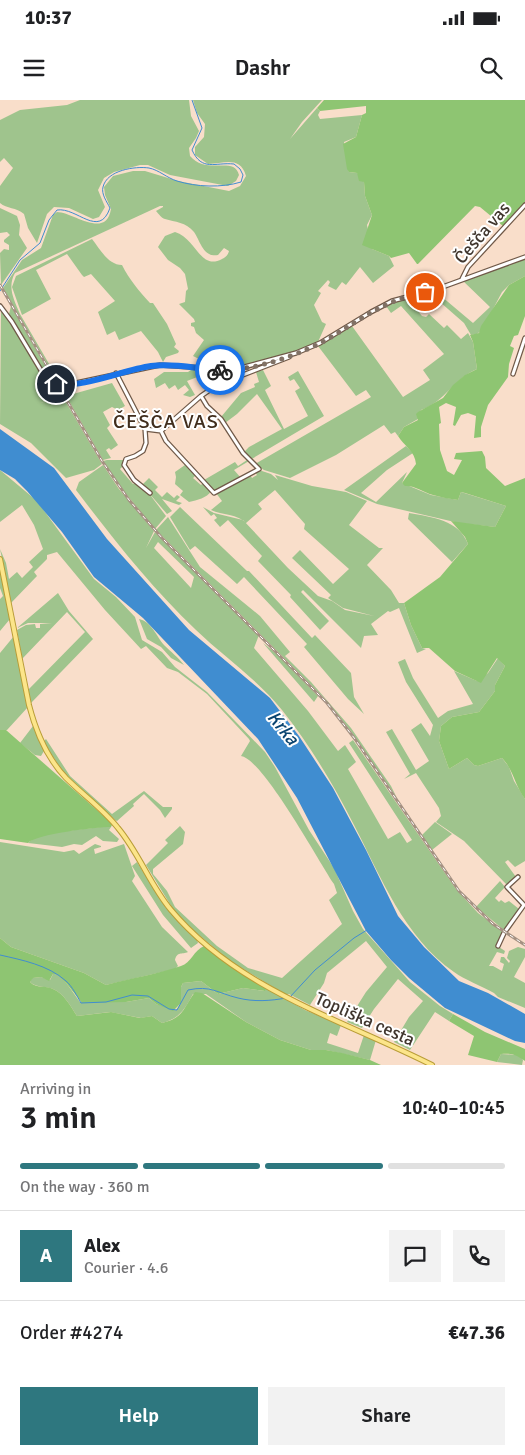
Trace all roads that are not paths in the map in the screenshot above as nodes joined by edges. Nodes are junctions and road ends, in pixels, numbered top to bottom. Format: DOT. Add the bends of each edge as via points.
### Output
graph roads {
  1 [pos="525,205"];
  2 [pos="525,257"];
  3 [pos="462,279"];
  4 [pos="0,306"];
  5 [pos="525,338"];
  6 [pos="296,353"];
  7 [pos="116,373"];
  8 [pos="513,374"];
  9 [pos="201,396"];
  10 [pos="145,429"];
  11 [pos="161,431"];
  12 [pos="150,493"];
  13 [pos="0,559"];
  14 [pos="518,877"];
  15 [pos="524,905"];
  16 [pos="498,946"];
  17 [pos="432,1065"];
  1 -- 3 [label="street, Češča vas" via="468,267"];
  2 -- 3 [label="street"];
  3 -- 6 [label="street" via="384,305 320,343"];
  4 -- 7 [label="street" via="51,382 71,384"];
  5 -- 8 [label="street"];
  6 -- 7 [label="street" via="233,370 169,365"];
  6 -- 9 [label="street" via="217,385"];
  7 -- 10 [label="street"];
  9 -- 11 [label="street"];
  9 -- 11 [label="street" via="243,453 259,469 214,493 170,446"];
  10 -- 11 [label="street"];
  10 -- 12 [label="street" via="145,448 124,462 130,475"];
  13 -- 17 [label="main road, Topliška cesta" via="29,705 47,754 65,777 118,828 178,918 226,960 258,982"];
  14 -- 15 [label="street" via="507,887"];
  15 -- 16 [label="street"];
}
